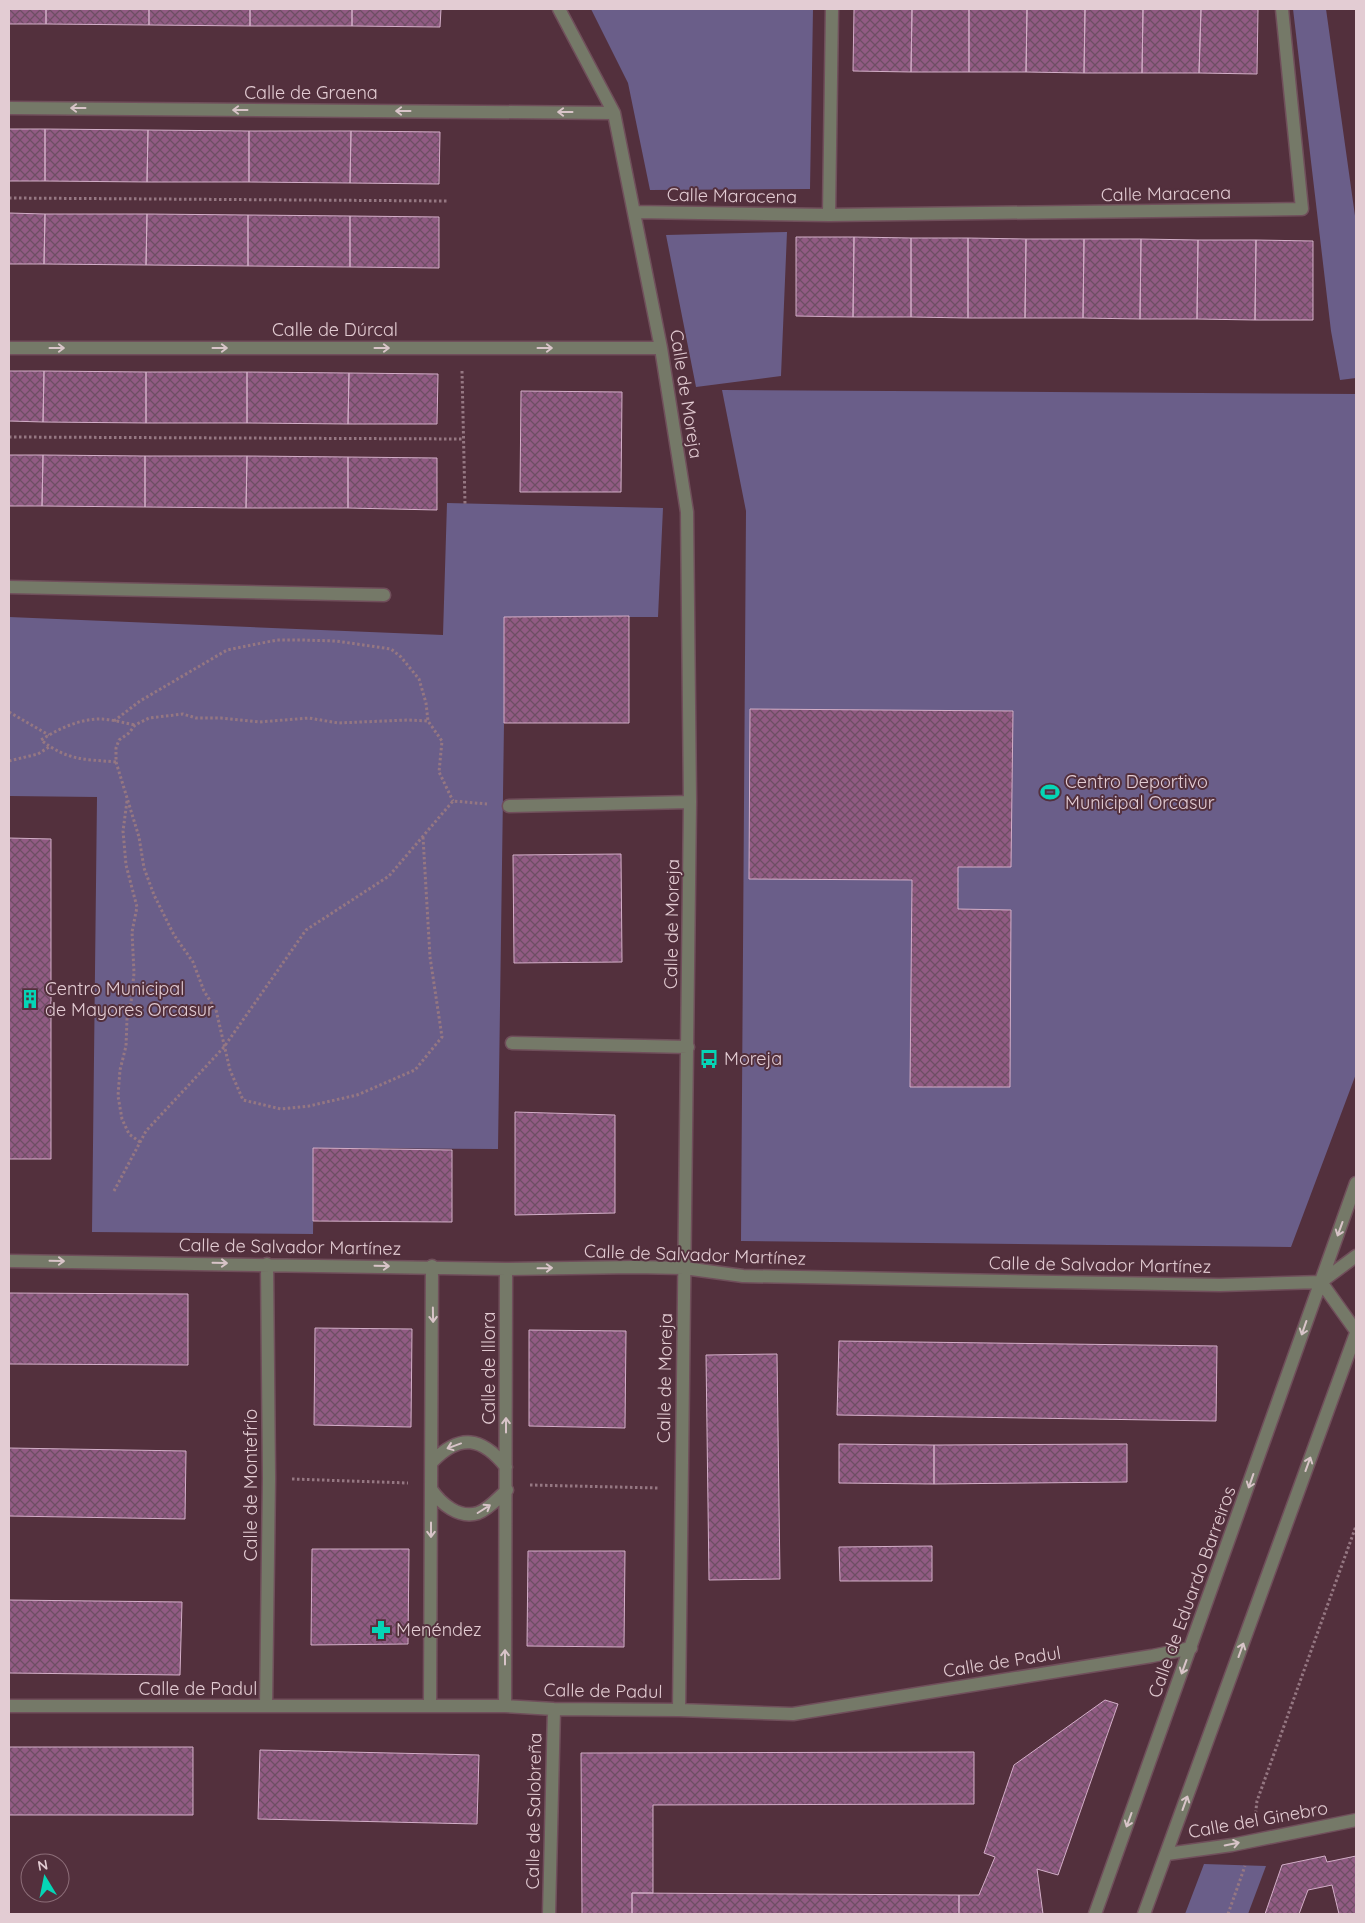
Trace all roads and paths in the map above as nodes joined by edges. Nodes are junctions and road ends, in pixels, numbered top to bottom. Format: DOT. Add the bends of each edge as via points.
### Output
graph roads {
  1 [pos="559,9"];
  2 [pos="832,9"];
  3 [pos="1282,9"];
  4 [pos="9,108"];
  5 [pos="614,113"];
  6 [pos="9,198"];
  7 [pos="447,201"];
  8 [pos="635,212"];
  9 [pos="829,215"];
  10 [pos="9,348"];
  11 [pos="462,348"];
  12 [pos="661,348"];
  13 [pos="9,437"];
  14 [pos="464,439"];
  15 [pos="465,504"];
  16 [pos="9,587"];
  17 [pos="384,595"];
  18 [pos="9,712"];
  19 [pos="114,721"];
  20 [pos="428,721"];
  21 [pos="135,725"];
  22 [pos="49,735"];
  23 [pos="49,747"];
  24 [pos="9,761"];
  25 [pos="116,762"];
  26 [pos="127,801"];
  27 [pos="453,802"];
  28 [pos="690,802"];
  29 [pos="509,806"];
  30 [pos="423,837"];
  31 [pos="512,1043"];
  32 [pos="688,1046"];
  33 [pos="224,1048"];
  34 [pos="140,1142"];
  35 [pos="1356,1183"];
  36 [pos="114,1190"];
  37 [pos="1356,1256"];
  38 [pos="9,1261"];
  39 [pos="267,1264"];
  40 [pos="432,1266"];
  41 [pos="506,1268"];
  42 [pos="684,1268"];
  43 [pos="1321,1282"];
  44 [pos="1356,1332"];
  45 [pos="432,1462"];
  46 [pos="506,1467"];
  47 [pos="269,1478"];
  48 [pos="432,1486"];
  49 [pos="506,1488"];
  50 [pos="681,1489"];
  51 [pos="1356,1526"];
  52 [pos="1191,1648"];
  53 [pos="9,1706"];
  54 [pos="266,1706"];
  55 [pos="430,1706"];
  56 [pos="505,1706"];
  57 [pos="554,1709"];
  58 [pos="679,1710"];
  59 [pos="1257,1801"];
  60 [pos="1356,1820"];
  61 [pos="1167,1854"];
  62 [pos="1243,1873"];
  63 [pos="549,1914"];
  64 [pos="1095,1914"];
  65 [pos="1144,1914"];
  66 [pos="1228,1914"];
  1 -- 5 [label="street, Calle de Moreja"];
  2 -- 9 [label="street"];
  3 -- 9 [label="street, Calle Maracena" via="1302,210"];
  5 -- 4 [label="street, Calle de Graena, one-way"];
  5 -- 8 [label="street, Calle de Moreja"];
  6 -- 7 [label="path"];
  8 -- 9 [label="street, Calle Maracena"];
  8 -- 12 [label="street, Calle de Moreja"];
  10 -- 11 [label="street, Calle de Dúrcal, one-way"];
  11 -- 12 [label="street, Calle de Dúrcal, one-way"];
  11 -- 14 [label="path"];
  12 -- 28 [label="street, Calle de Moreja" via="687,512"];
  13 -- 14 [label="path"];
  14 -- 15 [label="path"];
  16 -- 17 [label="street"];
  18 -- 22 [label="path"];
  19 -- 20 [label="path" via="148,696 227,650 277,640 336,641 391,649 419,679"];
  19 -- 21 [label="path"];
  19 -- 22 [label="path" via="99,719 77,723"];
  20 -- 21 [label="path" via="338,723 309,718 259,722 196,718 183,714 149,718"];
  20 -- 27 [label="path" via="442,742 439,772"];
  21 -- 25 [label="path" via="119,740"];
  22 -- 23 [label="path" via="40,740"];
  23 -- 24 [label="path" via="38,754"];
  23 -- 25 [label="path" via="77,759"];
  25 -- 26 [label="path"];
  26 -- 33 [label="path" via="154,895 174,935 193,962 204,991 216,1010"];
  26 -- 34 [label="path" via="122,831 126,865 137,907 132,932 134,973 118,1096 122,1119 129,1134"];
  27 -- 29 [label="path"];
  27 -- 30 [label="path"];
  28 -- 29 [label="street"];
  28 -- 32 [label="street, Calle de Moreja"];
  30 -- 33 [label="path" via="389,876 306,930"];
  30 -- 33 [label="path" via="430,957 442,1037 414,1070 357,1094 281,1109 244,1100"];
  31 -- 32 [label="street"];
  32 -- 42 [label="street, Calle de Moreja"];
  33 -- 34 [label="path" via="146,1131"];
  34 -- 36 [label="path"];
  35 -- 43 [label="street, Calle de Eduardo Barreiros, one-way"];
  37 -- 43 [label="street"];
  38 -- 39 [label="street, Calle de Salvador Martínez, one-way"];
  39 -- 40 [label="street, Calle de Salvador Martínez, one-way"];
  39 -- 47 [label="street, Calle de Montefrío"];
  40 -- 41 [label="street, Calle de Salvador Martínez"];
  40 -- 45 [label="street, one-way"];
  41 -- 42 [label="street, Calle de Salvador Martínez, one-way"];
  46 -- 41 [label="street, Calle de Illora, one-way"];
  42 -- 43 [label="street, Calle de Salvador Martínez" via="752,1276 1220,1285"];
  42 -- 50 [label="street, Calle de Moreja"];
  43 -- 44 [label="street"];
  43 -- 52 [label="street, Calle de Eduardo Barreiros, one-way"];
  61 -- 44 [label="street, one-way"];
  46 -- 45 [label="street, Calle de Illora, one-way" via="488,1448 466,1442 444,1450"];
  45 -- 48 [label="street"];
  46 -- 49 [label="street, Calle de Illora"];
  47 -- 48 [label="path"];
  47 -- 54 [label="street, Calle de Montefrío"];
  48 -- 49 [label="street, one-way" via="444,1504 465,1514 477,1514 487,1508"];
  48 -- 55 [label="street, one-way"];
  49 -- 50 [label="path"];
  56 -- 49 [label="street, Calle de Illora, one-way"];
  50 -- 58 [label="street, Calle de Moreja"];
  51 -- 59 [label="path"];
  52 -- 58 [label="street, Calle de Padul" via="792,1714"];
  52 -- 64 [label="street, Calle de Eduardo Barreiros, one-way"];
  53 -- 54 [label="street, Calle de Padul"];
  54 -- 55 [label="street, Calle de Padul"];
  55 -- 56 [label="street, Calle de Padul"];
  56 -- 57 [label="street, Calle de Padul"];
  57 -- 58 [label="street, Calle de Padul"];
  57 -- 63 [label="street, Calle de Salobreña"];
  61 -- 60 [label="street, Calle del Ginebro, one-way" via="1232,1845"];
  61 -- 65 [label="street"];
  62 -- 66 [label="path"];
}
